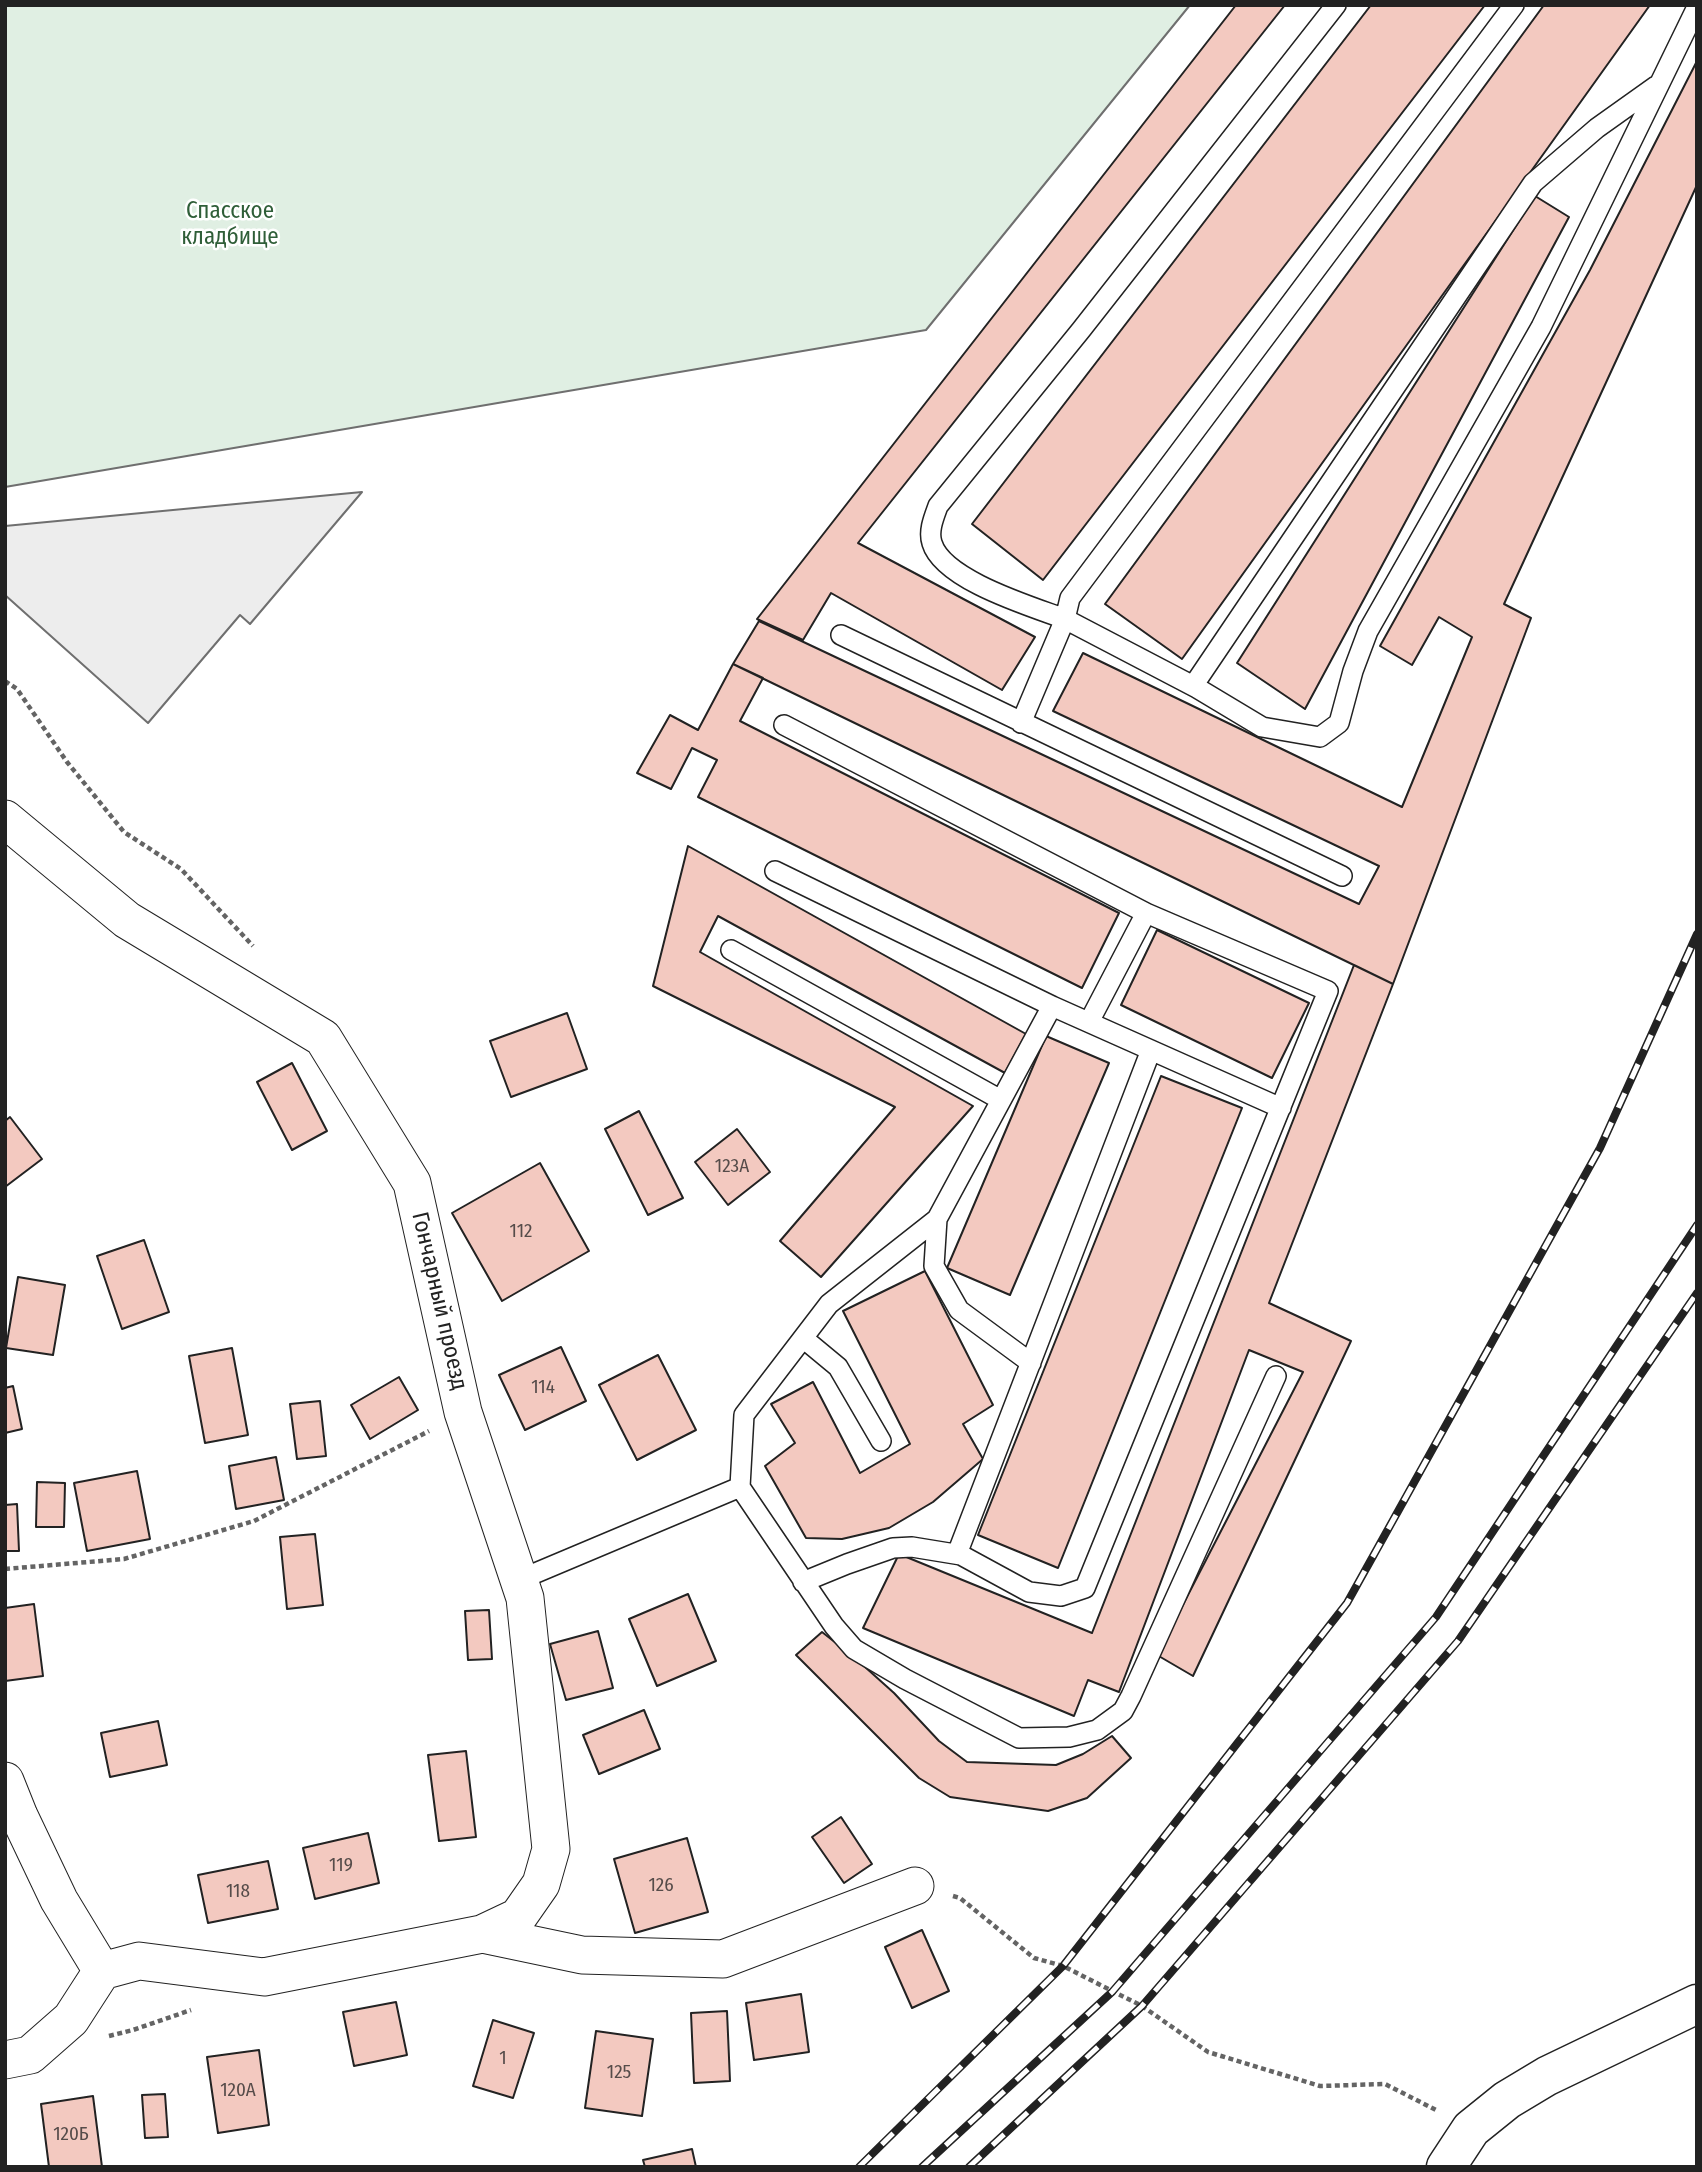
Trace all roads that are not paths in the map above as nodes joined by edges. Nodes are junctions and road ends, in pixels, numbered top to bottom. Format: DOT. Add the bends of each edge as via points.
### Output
graph roads {
  1 [pos="1336,5"];
  2 [pos="1514,5"];
  3 [pos="1697,7"];
  4 [pos="1659,83"];
  5 [pos="1065,619"];
  6 [pos="841,635"];
  7 [pos="1193,686"];
  8 [pos="1021,723"];
  9 [pos="785,725"];
  10 [pos="5,819"];
  11 [pos="775,871"];
  12 [pos="1342,876"];
  13 [pos="1146,913"];
  14 [pos="731,950"];
  15 [pos="1052,1006"];
  16 [pos="1089,1022"];
  17 [pos="1151,1050"];
  18 [pos="1002,1100"];
  19 [pos="1281,1108"];
  20 [pos="937,1219"];
  21 [pos="803,1338"];
  22 [pos="1031,1363"];
  23 [pos="1276,1376"];
  24 [pos="881,1441"];
  25 [pos="740,1487"];
  26 [pos="957,1555"];
  27 [pos="519,1580"];
  28 [pos="803,1582"];
  29 [pos="5,1781"];
  30 [pos="915,1886"];
  31 [pos="482,1934"];
  32 [pos="102,1971"];
  33 [pos="1697,2004"];
  34 [pos="5,2060"];
  35 [pos="1446,2167"];
  1 -- 5 [label="lane" via="938,506 931,540 937,555 977,585"];
  2 -- 5 [label="lane" via="1070,598"];
  3 -- 4 [label="lane"];
  4 -- 7 [label="lane" via="1533,183"];
  4 -- 7 [label="lane" via="1541,327 1368,631 1339,723 1320,737 1262,727"];
  5 -- 7 [label="lane"];
  5 -- 8 [label="lane"];
  6 -- 8 [label="lane"];
  8 -- 12 [label="lane"];
  9 -- 13 [label="lane"];
  10 -- 27 [label="street, Гончарный проезд" via="127,919 323,1038 412,1183 463,1412"];
  11 -- 15 [label="lane"];
  13 -- 16 [label="lane"];
  13 -- 19 [label="lane" via="1328,990"];
  14 -- 18 [label="lane"];
  15 -- 16 [label="lane"];
  15 -- 18 [label="lane"];
  16 -- 17 [label="lane"];
  17 -- 19 [label="lane"];
  17 -- 22 [label="lane"];
  18 -- 20 [label="lane"];
  19 -- 26 [label="lane" via="1085,1588 1061,1596 1029,1592"];
  20 -- 21 [label="lane" via="829,1304"];
  20 -- 22 [label="lane" via="934,1266 959,1310"];
  21 -- 24 [label="lane" via="838,1367"];
  21 -- 25 [label="lane" via="744,1416"];
  22 -- 26 [label="lane"];
  23 -- 28 [label="lane" via="1131,1696 1123,1711 1097,1730 1069,1737 1019,1738 855,1649"];
  25 -- 27 [label="lane"];
  25 -- 28 [label="lane"];
  26 -- 28 [label="lane" via="930,1548 893,1548"];
  27 -- 31 [label="street, Гончарный проезд" via="525,1598 551,1849 541,1884 518,1917"];
  29 -- 32 [label="street" via="59,1900"];
  30 -- 31 [label="street" via="723,1959 582,1955"];
  31 -- 32 [label="street" via="264,1977 139,1961"];
  32 -- 34 [label="street" via="71,2019 30,2055"];
  33 -- 35 [label="street" via="1548,2076 1507,2101 1471,2129"];
}
